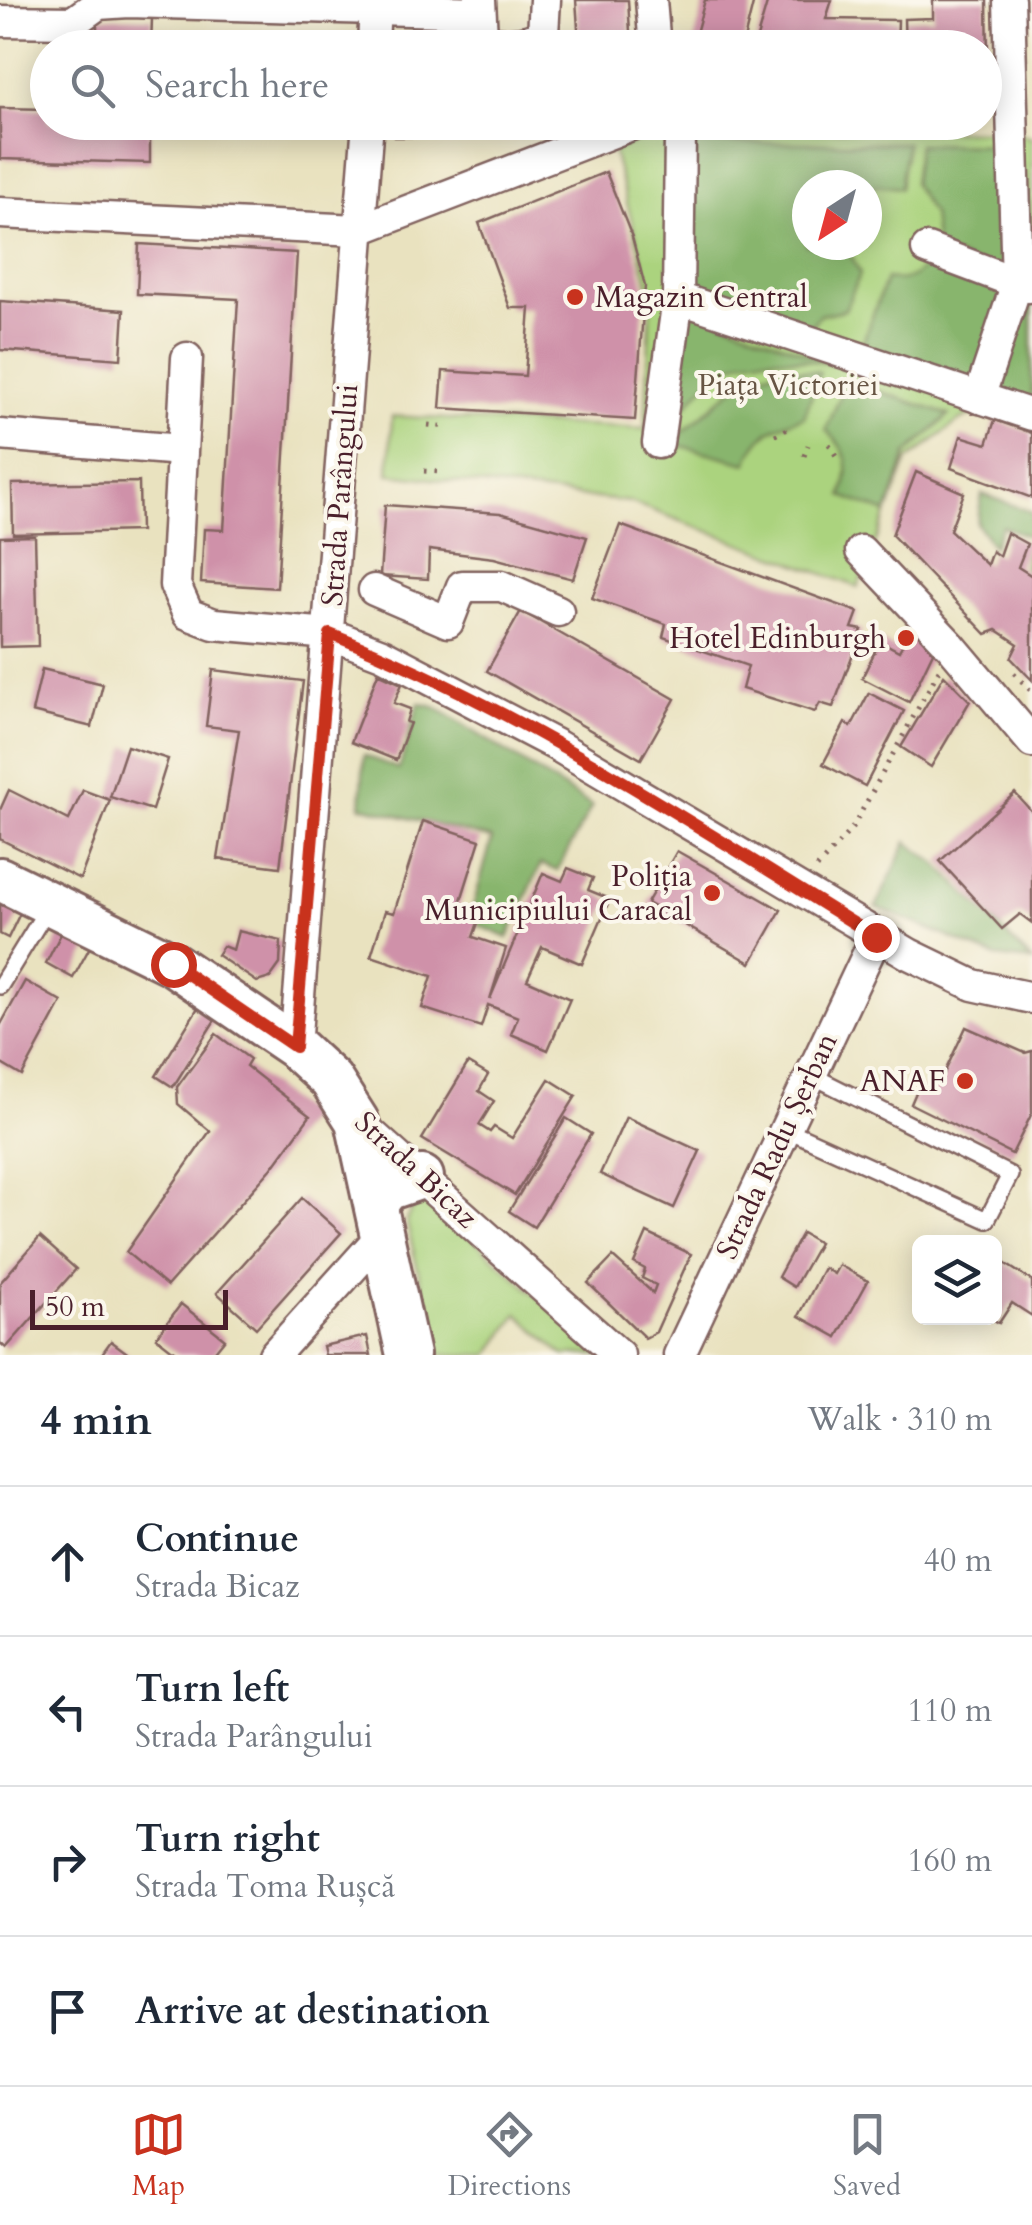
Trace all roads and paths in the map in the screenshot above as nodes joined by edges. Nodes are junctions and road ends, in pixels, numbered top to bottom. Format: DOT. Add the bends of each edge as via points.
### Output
graph roads {
  1 [pos="545,0"];
  2 [pos="651,0"];
  3 [pos="662,0"];
  4 [pos="1009,0"];
  5 [pos="217,2"];
  6 [pos="375,5"];
  7 [pos="480,6"];
  8 [pos="73,11"];
  9 [pos="0,21"];
  10 [pos="373,30"];
  11 [pos="542,30"];
  12 [pos="654,30"];
  13 [pos="664,30"];
  14 [pos="1009,117"];
  15 [pos="366,140"];
  16 [pos="592,140"];
  17 [pos="680,140"];
  18 [pos="0,213"];
  19 [pos="358,230"];
  20 [pos="928,250"];
  21 [pos="1023,285"];
  22 [pos="678,298"];
  23 [pos="188,358"];
  24 [pos="979,398"];
  25 [pos="1032,415"];
  26 [pos="428,426"];
  27 [pos="447,426"];
  28 [pos="790,428"];
  29 [pos="0,435"];
  30 [pos="774,435"];
  31 [pos="658,442"];
  32 [pos="829,444"];
  33 [pos="808,445"];
  34 [pos="182,450"];
  35 [pos="804,456"];
  36 [pos="838,460"];
  37 [pos="424,471"];
  38 [pos="442,472"];
  39 [pos="860,551"];
  40 [pos="374,590"];
  41 [pos="558,611"];
  42 [pos="330,634"];
  43 [pos="922,702"];
  44 [pos="1032,742"];
  45 [pos="0,879"];
  46 [pos="804,893"];
  47 [pos="51,902"];
  48 [pos="876,937"];
  49 [pos="0,986"];
  50 [pos="1032,998"];
  51 [pos="295,1047"];
  52 [pos="810,1075"];
  53 [pos="357,1121"];
  54 [pos="786,1129"];
  55 [pos="422,1177"];
  56 [pos="379,1219"];
  57 [pos="274,1355"];
  58 [pos="408,1355"];
  59 [pos="619,1355"];
  60 [pos="679,1355"];
  1 -- 11 [label="street"];
  2 -- 12 [label="street"];
  3 -- 13 [label="street"];
  4 -- 14 [label="street"];
  5 -- 6 [label="street"];
  5 -- 8 [label="street" via="98,4"];
  6 -- 7 [label="street"];
  6 -- 10 [label="street"];
  8 -- 9 [label="street"];
  14 -- 21 [label="street" via="1016,138"];
  15 -- 19 [label="street, Strada Parângului"];
  16 -- 19 [label="street"];
  17 -- 22 [label="street"];
  18 -- 19 [label="street"];
  19 -- 42 [label="street, Strada Parângului"];
  20 -- 21 [label="street"];
  21 -- 24 [label="street"];
  22 -- 24 [label="street"];
  22 -- 31 [label="street"];
  23 -- 34 [label="street"];
  24 -- 25 [label="street"];
  26 -- 27 [label="path"];
  28 -- 30 [label="path"];
  29 -- 34 [label="street"];
  32 -- 36 [label="path"];
  33 -- 35 [label="path"];
  34 -- 42 [label="street" via="175,585 188,614 214,624"];
  37 -- 38 [label="path"];
  39 -- 44 [label="street"];
  40 -- 41 [label="street" via="448,622 462,586 502,586"];
  42 -- 46 [label="street" via="556,745"];
  42 -- 51 [label="street, Strada Parângului"];
  43 -- 46 [label="path" via="852,827 822,858"];
  45 -- 47 [label="main road, Strada Bicaz"];
  46 -- 48 [label="street"];
  47 -- 49 [label="lane"];
  47 -- 51 [label="main road, Strada Bicaz" via="173,964"];
  48 -- 50 [label="street" via="973,985"];
  48 -- 52 [label="street, Strada Radu Șerban"];
  51 -- 53 [label="main road, Strada Bicaz" via="331,1080"];
  52 -- 54 [label="street, Strada Radu Șerban"];
  52 -- 54 [label="lane" via="1010,1174 987,1220"];
  53 -- 55 [label="street, Strada Bicaz"];
  53 -- 56 [label="main road"];
  54 -- 60 [label="street, Strada Radu Șerban"];
  55 -- 56 [label="main road" via="387,1189"];
  55 -- 59 [label="street, Strada Bicaz"];
  56 -- 57 [label="street"];
  56 -- 58 [label="main road"];
}
